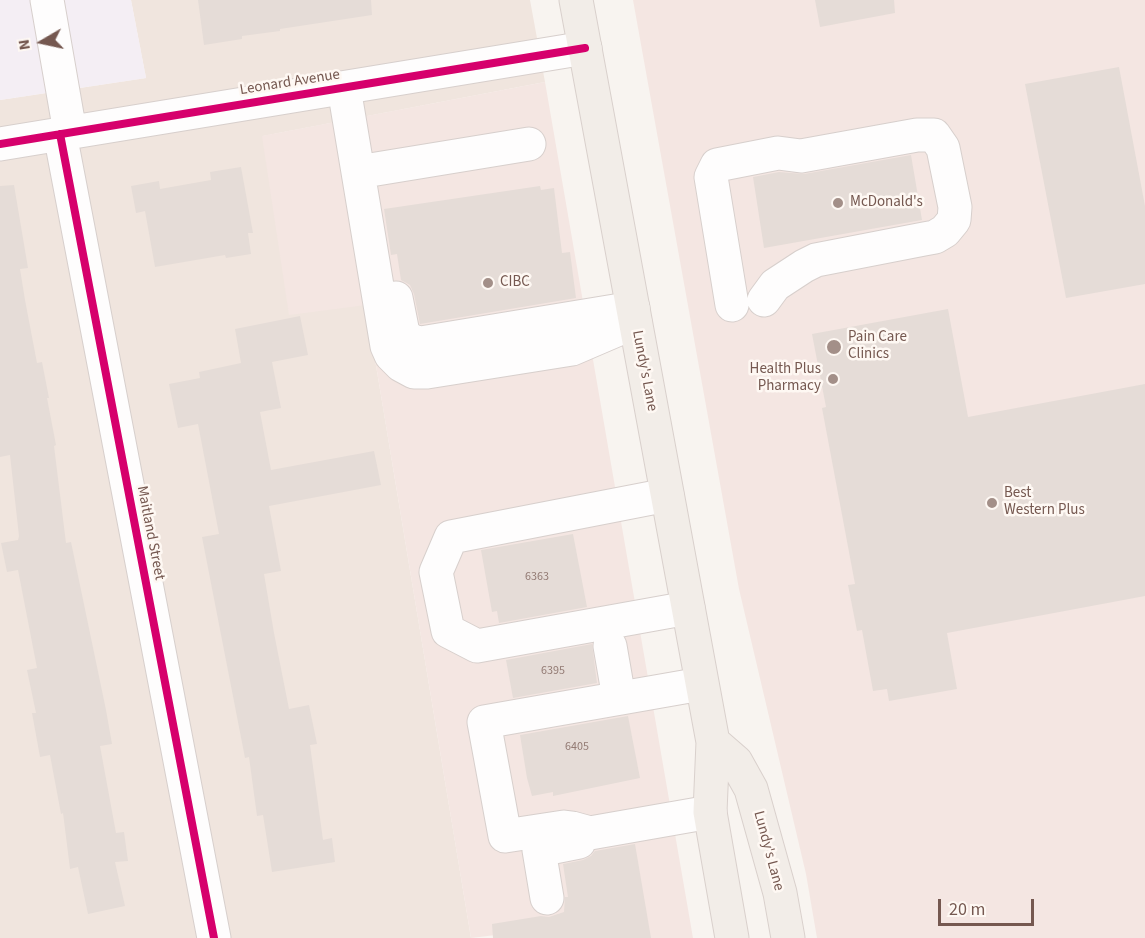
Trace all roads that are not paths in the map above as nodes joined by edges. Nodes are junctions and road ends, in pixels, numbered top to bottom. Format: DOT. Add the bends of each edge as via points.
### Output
graph roads {
  1 [pos="47,0"];
  2 [pos="576,0"];
  3 [pos="585,48"];
  4 [pos="344,88"];
  5 [pos="65,133"];
  6 [pos="0,144"];
  7 [pos="530,144"];
  8 [pos="358,172"];
  9 [pos="764,300"];
  10 [pos="732,305"];
  11 [pos="634,315"];
  12 [pos="667,495"];
  13 [pos="688,608"];
  14 [pos="610,646"];
  15 [pos="701,684"];
  16 [pos="619,698"];
  17 [pos="713,742"];
  18 [pos="710,812"];
  19 [pos="590,833"];
  20 [pos="547,898"];
  21 [pos="213,938"];
  22 [pos="732,938"];
  23 [pos="788,938"];
  1 -- 5 [label="street, Maitland Street"];
  2 -- 3 [label="main road, Lundy's Lane"];
  3 -- 4 [label="street, Leonard Avenue"];
  3 -- 11 [label="main road, Lundy's Lane"];
  4 -- 5 [label="street, Leonard Avenue"];
  4 -- 8 [label="street"];
  5 -- 6 [label="street, Leonard Avenue"];
  5 -- 21 [label="street, Maitland Street"];
  7 -- 8 [label="street"];
  8 -- 11 [label="street" via="370,250 393,284 406,338 427,343"];
  9 -- 10 [label="street" via="775,285 816,260 935,237 945,231 954,220 955,207 943,148 934,135 801,156 778,153 717,165 711,177"];
  11 -- 12 [label="main road, Lundy's Lane"];
  12 -- 13 [label="main road, Lundy's Lane"];
  12 -- 13 [label="street" via="451,537 436,572 448,631 477,646"];
  13 -- 15 [label="main road, Lundy's Lane"];
  14 -- 16 [label="street"];
  15 -- 16 [label="street"];
  15 -- 17 [label="main road, Lundy's Lane"];
  16 -- 19 [label="street" via="484,722 505,836 564,828"];
  17 -- 18 [label="main road, Lundy's Lane"];
  17 -- 23 [label="main road, Lundy's Lane" via="736,762 751,789 780,893"];
  18 -- 19 [label="street"];
  18 -- 22 [label="main road, Lundy's Lane"];
  19 -- 20 [label="street" via="581,842 539,850"];
}
